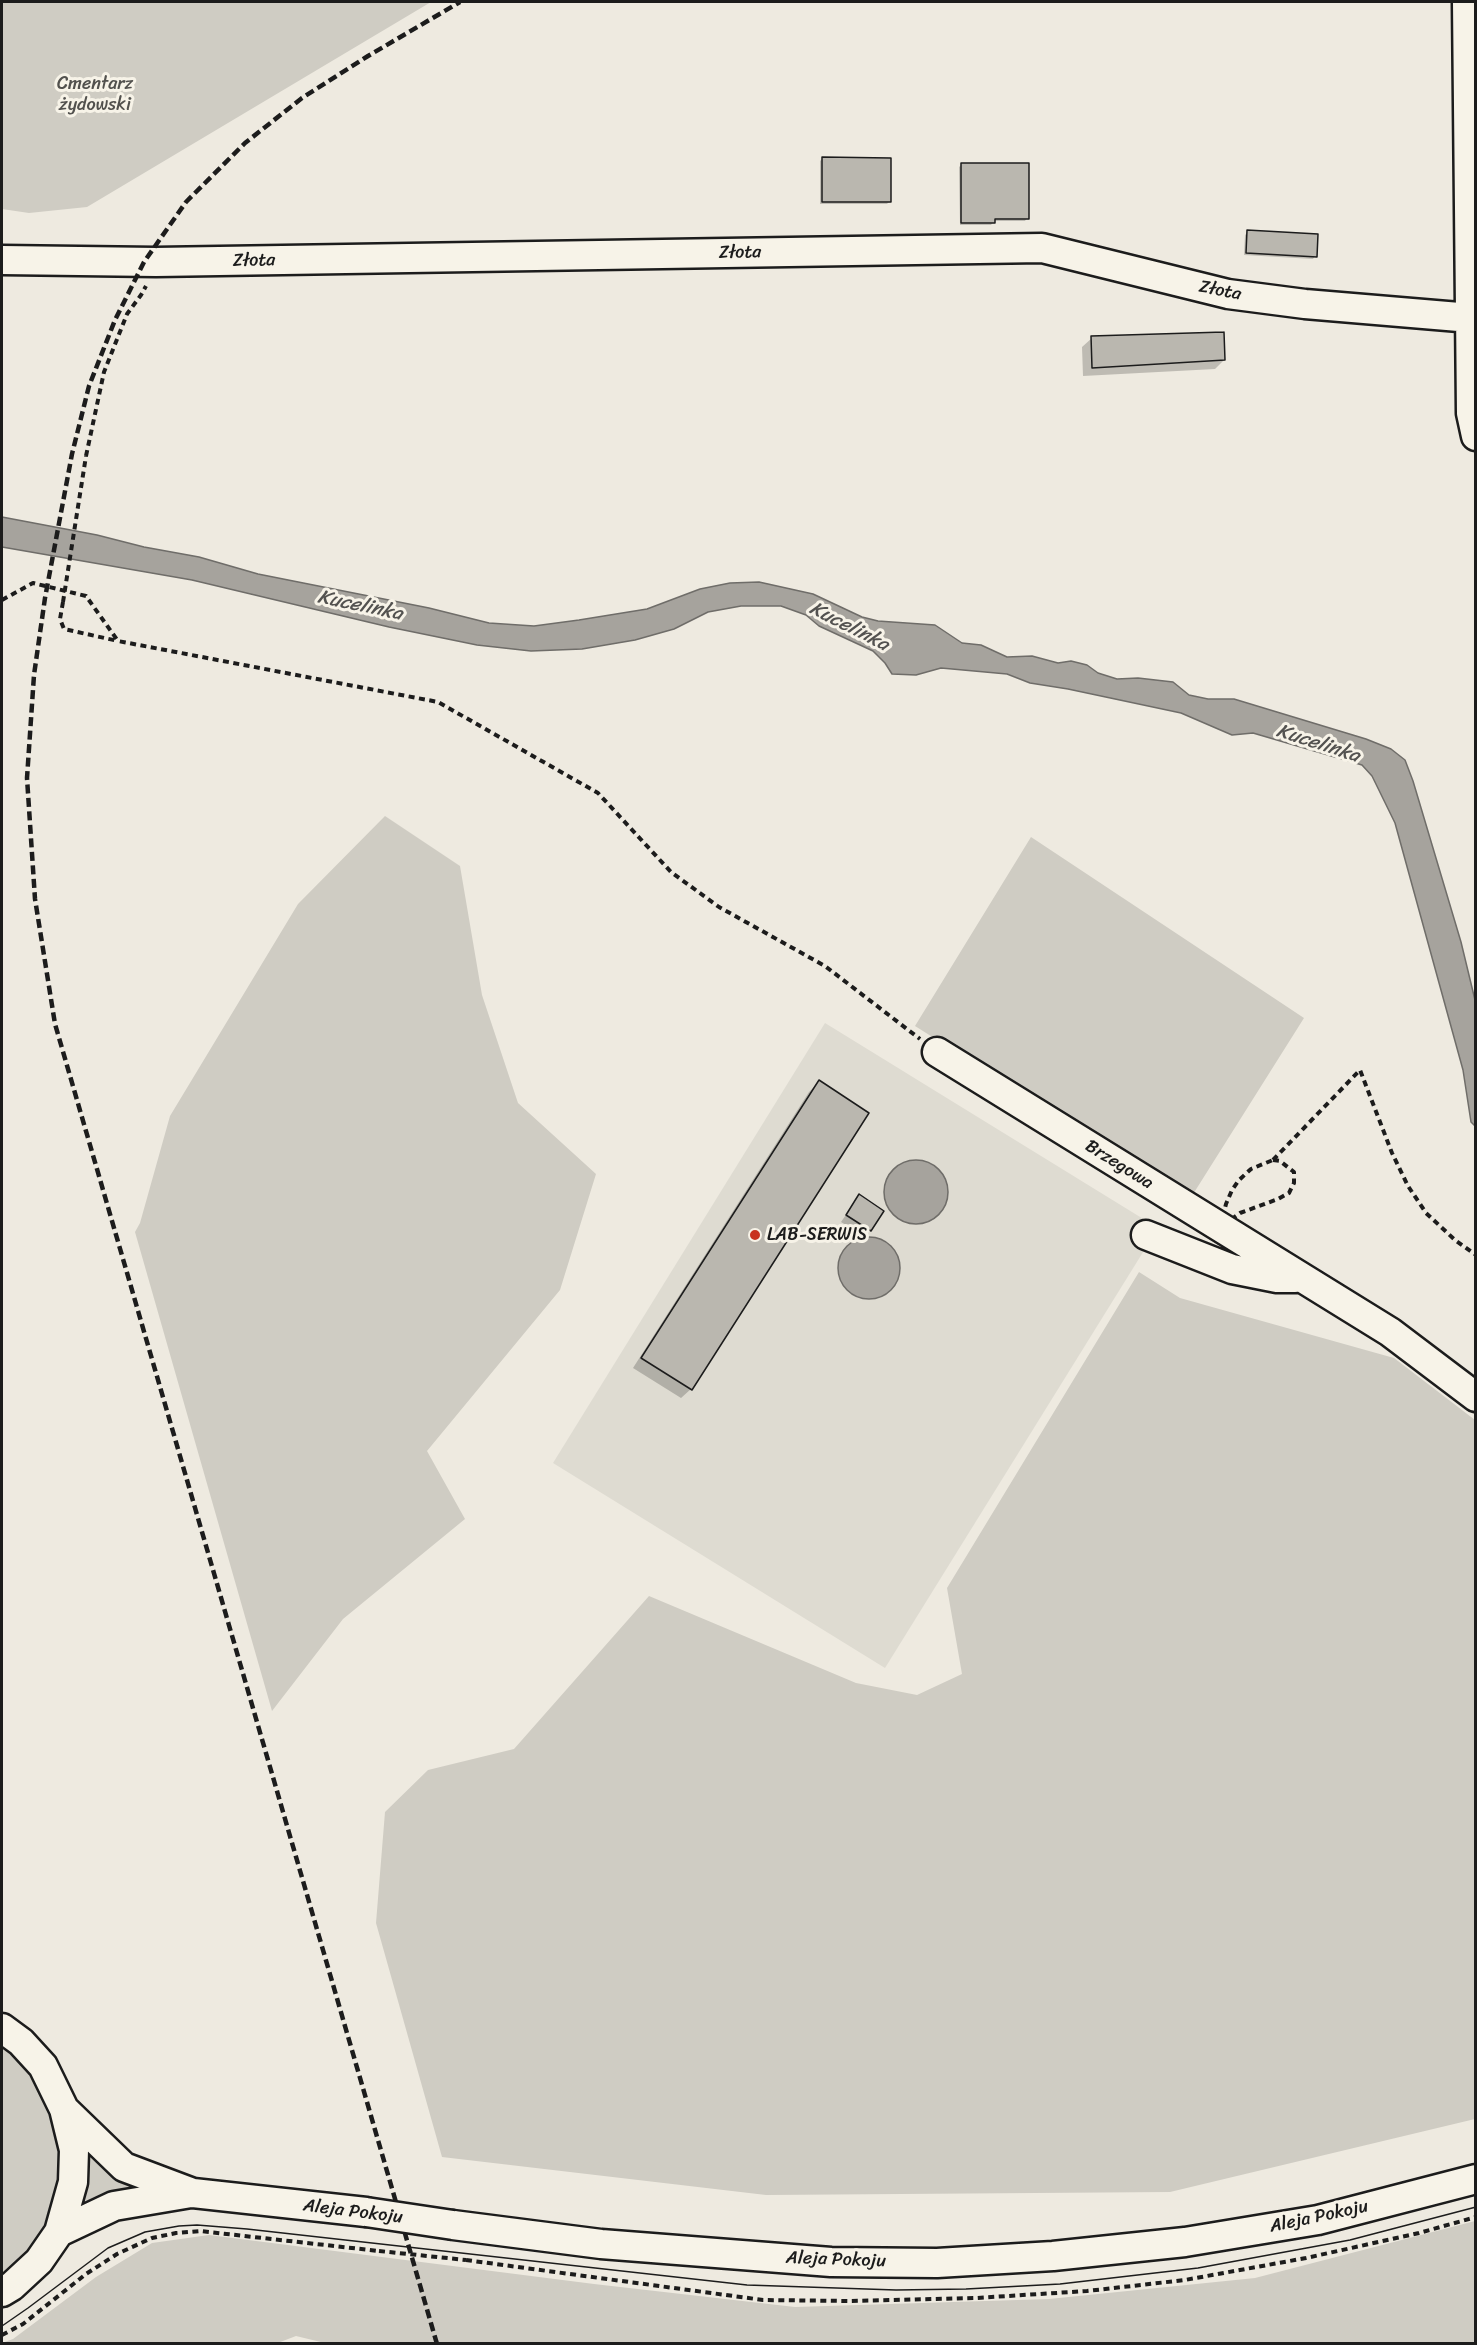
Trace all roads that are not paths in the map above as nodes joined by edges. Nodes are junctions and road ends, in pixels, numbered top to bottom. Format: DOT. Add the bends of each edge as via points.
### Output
graph roads {
  1 [pos="1467,2"];
  2 [pos="2,260"];
  3 [pos="1471,318"];
  4 [pos="1476,436"];
  5 [pos="937,1052"];
  6 [pos="1146,1235"];
  7 [pos="1300,1278"];
  8 [pos="1476,1397"];
  9 [pos="2,2028"];
  10 [pos="64,2109"];
  11 [pos="1476,2179"];
  12 [pos="193,2193"];
  13 [pos="59,2232"];
  14 [pos="2,2292"];
  1 -- 3 [label="street"];
  2 -- 3 [label="street, Złota" via="156,262 1042,248 1228,294"];
  3 -- 4 [label="street" via="1471,413"];
  5 -- 7 [label="street, Brzegowa"];
  6 -- 7 [label="street, Brzegowa" via="1232,1269 1277,1278"];
  7 -- 8 [label="street, Brzegowa" via="1390,1332"];
  9 -- 10 [label="street" via="43,2066"];
  10 -- 12 [label="street, Aleja Pokoju" via="124,2168"];
  10 -- 13 [label="street" via="74,2150 73,2182"];
  11 -- 12 [label="street, Aleja Pokoju, bridge" via="1318,2220 1185,2242 937,2263 831,2262 601,2244"];
  12 -- 13 [label="street, Aleja Pokoju" via="114,2206"];
  13 -- 14 [label="street" via="39,2261"];
}
